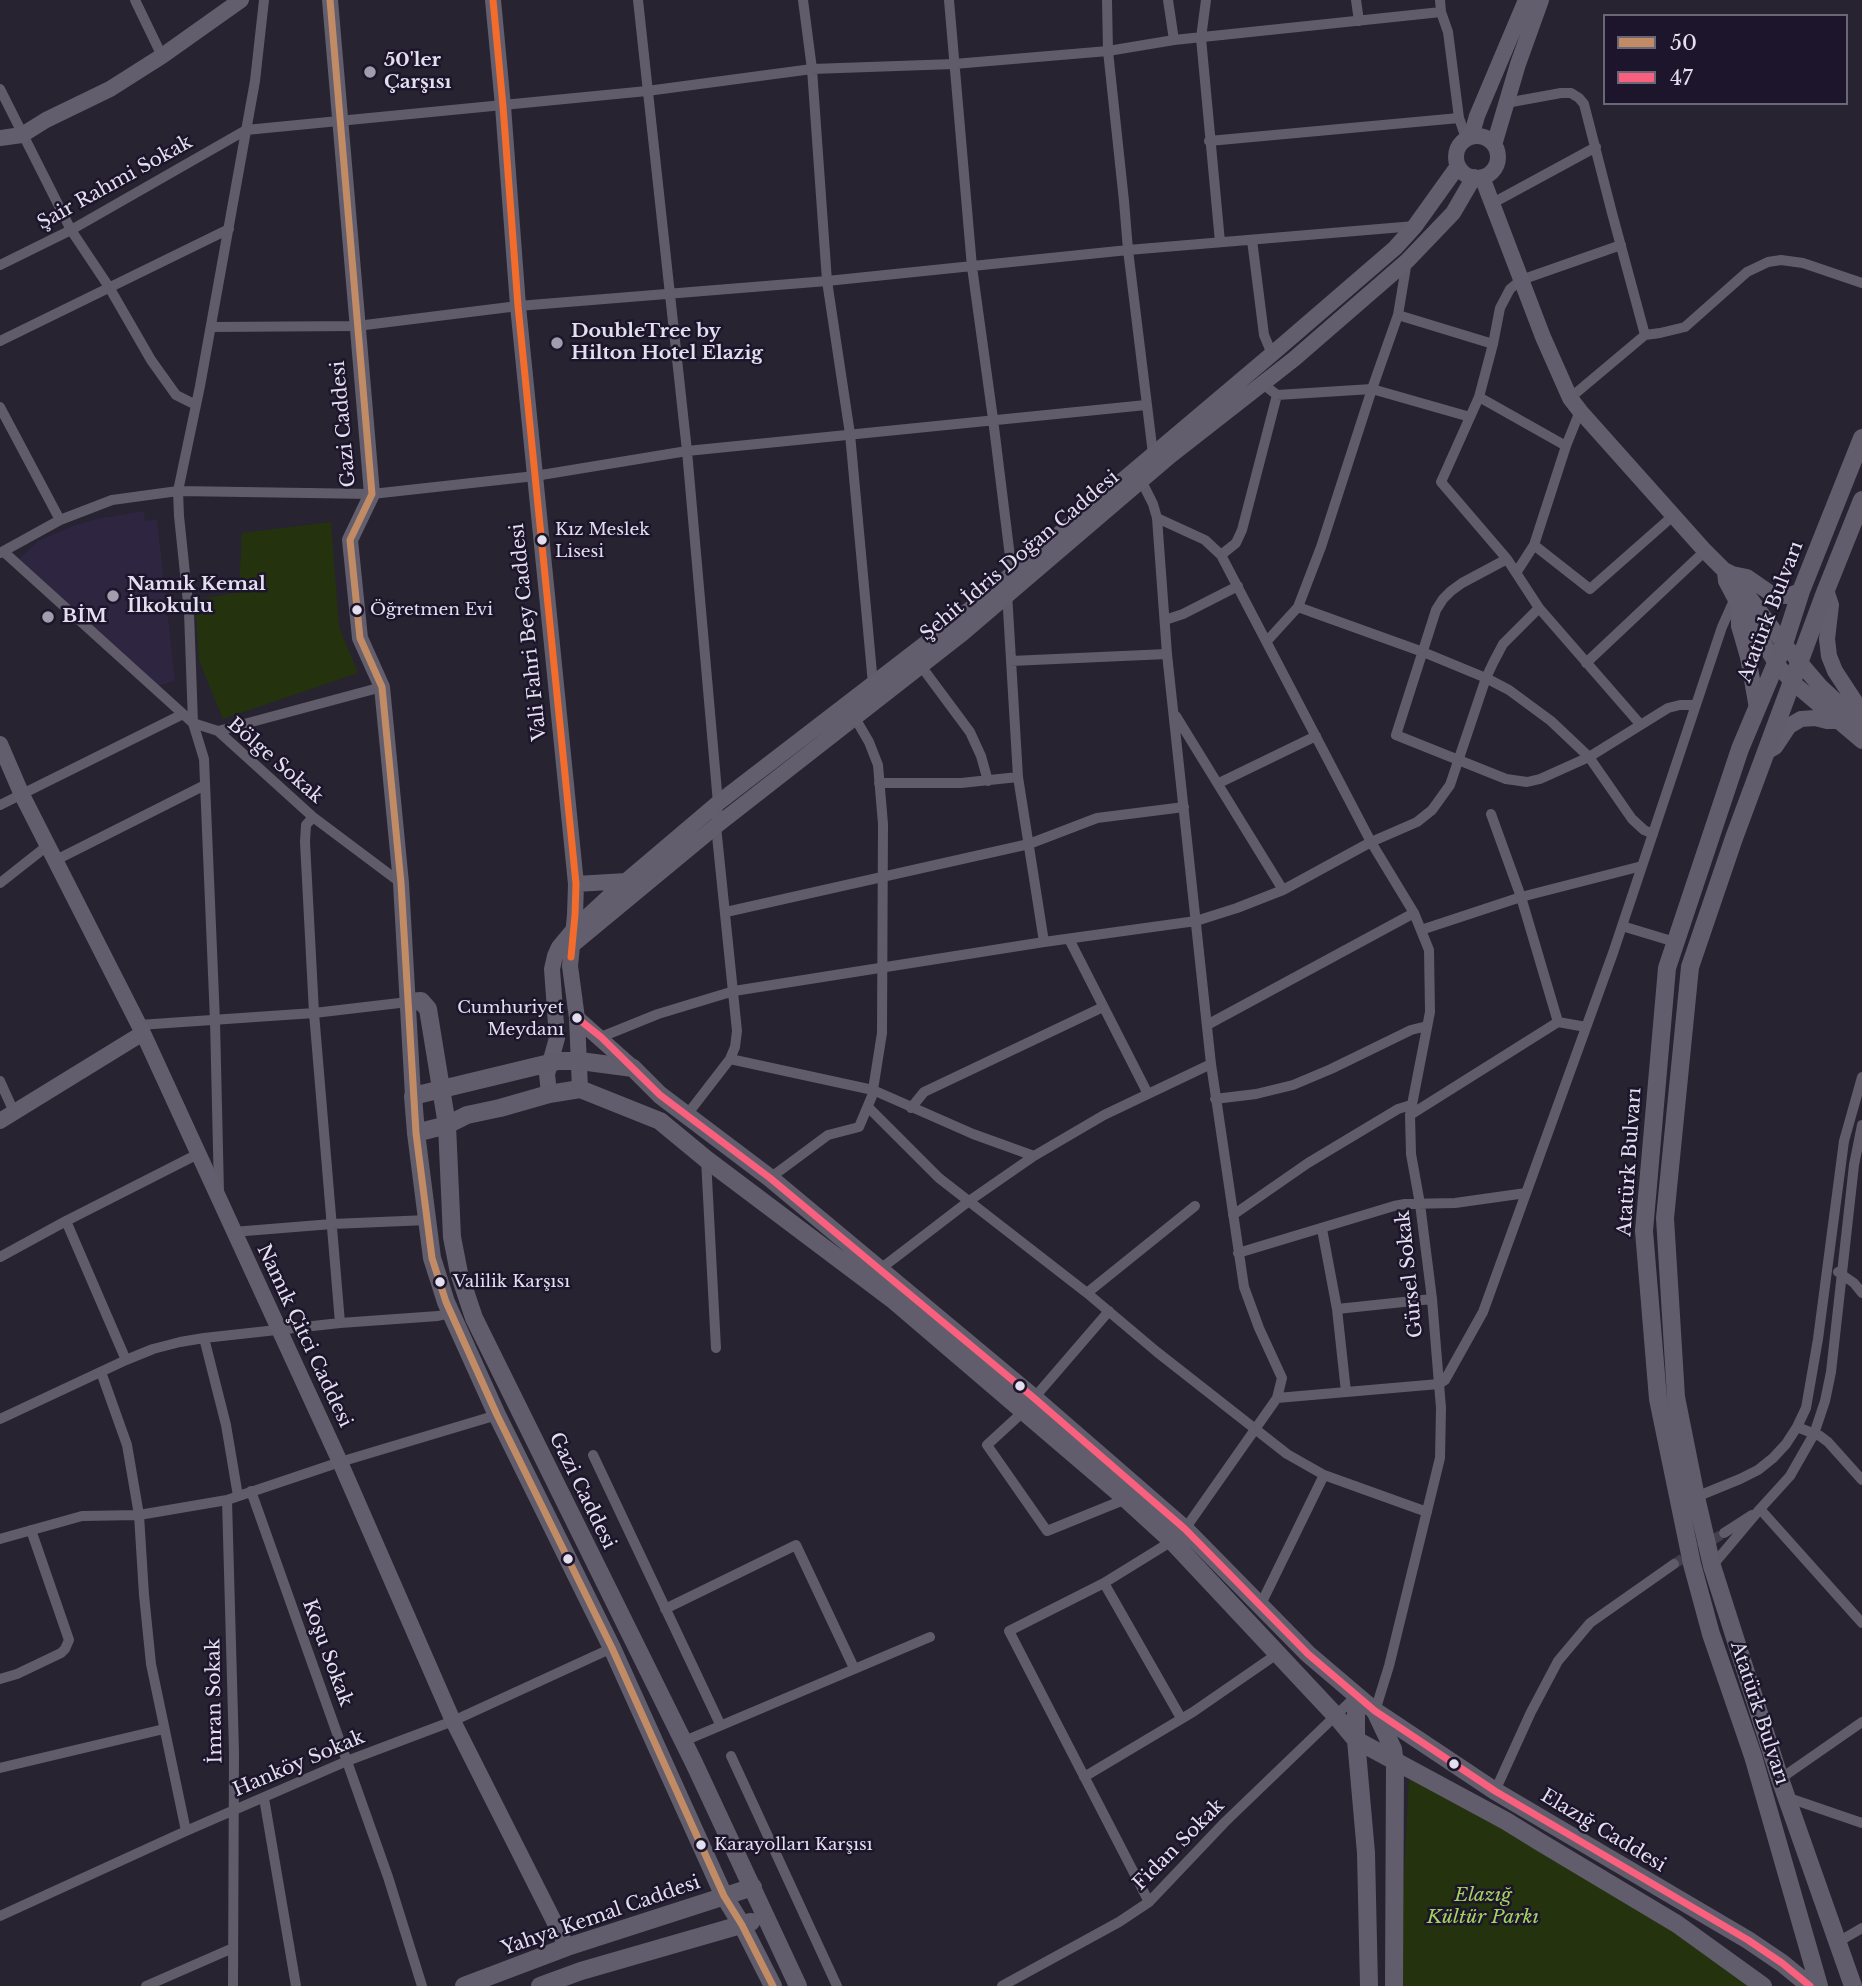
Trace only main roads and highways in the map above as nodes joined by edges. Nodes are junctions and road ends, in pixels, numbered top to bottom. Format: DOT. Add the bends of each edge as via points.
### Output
graph roads {
  1 [pos="241,0"];
  2 [pos="330,0"];
  3 [pos="493,0"];
  4 [pos="1526,0"];
  5 [pos="1541,0"];
  6 [pos="0,138"];
  7 [pos="1469,138"];
  8 [pos="1494,145"];
  9 [pos="1458,166"];
  10 [pos="1478,177"];
  11 [pos="1862,438"];
  12 [pos="1862,500"];
  13 [pos="1728,572"];
  14 [pos="1801,590"];
  15 [pos="1826,590"];
  16 [pos="1737,601"];
  17 [pos="1784,644"];
  18 [pos="1776,663"];
  19 [pos="1799,663"];
  20 [pos="1791,681"];
  21 [pos="1757,708"];
  22 [pos="1862,712"];
  23 [pos="1839,721"];
  24 [pos="1862,725"];
  25 [pos="1862,741"];
  26 [pos="0,744"];
  27 [pos="1765,753"];
  28 [pos="626,881"];
  29 [pos="576,884"];
  30 [pos="574,929"];
  31 [pos="571,946"];
  32 [pos="408,1002"];
  33 [pos="577,1018"];
  34 [pos="141,1029"];
  35 [pos="580,1061"];
  36 [pos="550,1063"];
  37 [pos="633,1068"];
  38 [pos="442,1089"];
  39 [pos="580,1089"];
  40 [pos="549,1094"];
  41 [pos="413,1096"];
  42 [pos="7,1117"];
  43 [pos="447,1125"];
  44 [pos="416,1133"];
  45 [pos="1029,1404"];
  46 [pos="1179,1535"];
  47 [pos="1356,1696"];
  48 [pos="1375,1711"];
  49 [pos="1356,1740"];
  50 [pos="1395,1763"];
  51 [pos="753,1887"];
  52 [pos="723,1896"];
  53 [pos="766,1918"];
  54 [pos="742,1925"];
  55 [pos="567,1947"];
  56 [pos="464,1986"];
  57 [pos="540,1986"];
  58 [pos="773,1986"];
  59 [pos="799,1986"];
  60 [pos="1369,1986"];
  61 [pos="1394,1986"];
  62 [pos="1763,1986"];
  63 [pos="1810,1986"];
  64 [pos="1819,1986"];
  65 [pos="1853,1986"];
  1 -- 6 [label="main road" via="110,89 22,135"];
  2 -- 32 [label="main road, Gazi Caddesi" via="372,494 350,540 360,638 382,687"];
  3 -- 29 [label="main road, Vali Fahri Bey Caddesi" via="518,306"];
  4 -- 7 [label="main road"];
  5 -- 8 [label="main road"];
  7 -- 8 [label="main road" via="1484,137"];
  7 -- 9 [label="main road" via="1458,146"];
  8 -- 10 [label="main road" via="1493,170"];
  9 -- 10 [label="main road"];
  9 -- 28 [label="main road, Şehit İdris Doğan Caddesi" via="1395,248 1272,354 969,610 718,803"];
  10 -- 13 [label="main road" via="1575,404"];
  10 -- 31 [label="main road, Şehit İdris Doğan Caddesi" via="1453,213 1407,261 1263,384 1170,456 963,633"];
  11 -- 14 [label="main road, Atatürk Bulvarı"];
  12 -- 15 [label="main road, Atatürk Bulvarı"];
  13 -- 14 [label="main road" via="1747,577 1773,595"];
  13 -- 16 [label="main road" via="1726,581"];
  13 -- 17 [label="main road"];
  14 -- 17 [label="main road, Atatürk Bulvarı"];
  15 -- 19 [label="main road, Atatürk Bulvarı"];
  15 -- 22 [label="main road" via="1831,605 1829,656"];
  16 -- 18 [label="main road"];
  16 -- 21 [label="main road"];
  17 -- 18 [label="main road, Atatürk Bulvarı"];
  17 -- 19 [label="main road"];
  18 -- 20 [label="main road"];
  18 -- 21 [label="main road, Atatürk Bulvarı"];
  19 -- 20 [label="main road, Atatürk Bulvarı"];
  19 -- 24 [label="main road"];
  20 -- 23 [label="main road"];
  20 -- 27 [label="main road, Atatürk Bulvarı"];
  21 -- 64 [label="main road, Atatürk Bulvarı" via="1667,968 1644,1231 1658,1399 1692,1564"];
  23 -- 25 [label="main road"];
  23 -- 27 [label="main road" via="1801,719"];
  26 -- 34 [label="main road, Namık Çitci Caddesi"];
  27 -- 65 [label="main road, Atatürk Bulvarı" via="1690,967 1665,1218 1676,1398 1712,1566"];
  28 -- 29 [label="main road"];
  28 -- 30 [label="main road, Şehit İdris Doğan Caddesi"];
  29 -- 30 [label="main road, Vali Fahri Bey Caddesi"];
  30 -- 31 [label="main road, Vali Fahri Bey Caddesi"];
  30 -- 36 [label="main road, Şehit İdris Doğan Caddesi" via="555,956 552,969 558,1038"];
  31 -- 33 [label="main road, Vali Fahri Bey Caddesi"];
  32 -- 38 [label="main road, Gazi Caddesi" via="421,1001 428,1009"];
  32 -- 41 [label="main road, Gazi Caddesi"];
  33 -- 35 [label="main road, Vali Fahri Bey Caddesi"];
  33 -- 37 [label="main road"];
  34 -- 42 [label="main road"];
  34 -- 55 [label="main road, Namık Çitci Caddesi" via="453,1721"];
  35 -- 36 [label="main road"];
  35 -- 37 [label="main road"];
  35 -- 39 [label="main road, Vali Fahri Bey Caddesi"];
  36 -- 38 [label="main road"];
  36 -- 40 [label="main road, Şehit İdris Doğan Caddesi"];
  37 -- 45 [label="main road" via="660,1095 879,1269"];
  38 -- 41 [label="main road"];
  38 -- 43 [label="main road, Gazi Caddesi"];
  39 -- 40 [label="main road"];
  39 -- 45 [label="main road" via="660,1121"];
  40 -- 43 [label="main road" via="467,1115"];
  41 -- 44 [label="main road, Gazi Caddesi"];
  43 -- 44 [label="main road"];
  43 -- 51 [label="main road, Gazi Caddesi" via="452,1237 474,1318"];
  44 -- 52 [label="main road, Gazi Caddesi" via="432,1258 451,1313 612,1648"];
  45 -- 46 [label="main road"];
  45 -- 46 [label="main road" via="1126,1499"];
  46 -- 47 [label="main road, Elazığ Caddesi"];
  46 -- 49 [label="main road" via="1277,1654"];
  47 -- 48 [label="main road, Elazığ Caddesi"];
  47 -- 49 [label="main road"];
  48 -- 50 [label="main road"];
  48 -- 63 [label="main road, Elazığ Caddesi" via="1495,1791 1748,1940"];
  49 -- 50 [label="main road"];
  49 -- 60 [label="main road" via="1366,1853"];
  50 -- 61 [label="main road"];
  50 -- 62 [label="main road" via="1506,1821 1677,1924"];
  51 -- 52 [label="main road, Yahya Kemal Caddesi"];
  51 -- 53 [label="main road, Gazi Caddesi"];
  52 -- 54 [label="main road, Gazi Caddesi"];
  52 -- 55 [label="main road, Yahya Kemal Caddesi"];
  53 -- 54 [label="main road"];
  53 -- 59 [label="main road, Gazi Caddesi"];
  54 -- 57 [label="main road"];
  54 -- 58 [label="main road, Gazi Caddesi"];
  55 -- 56 [label="main road, Yahya Kemal Caddesi"];
}
